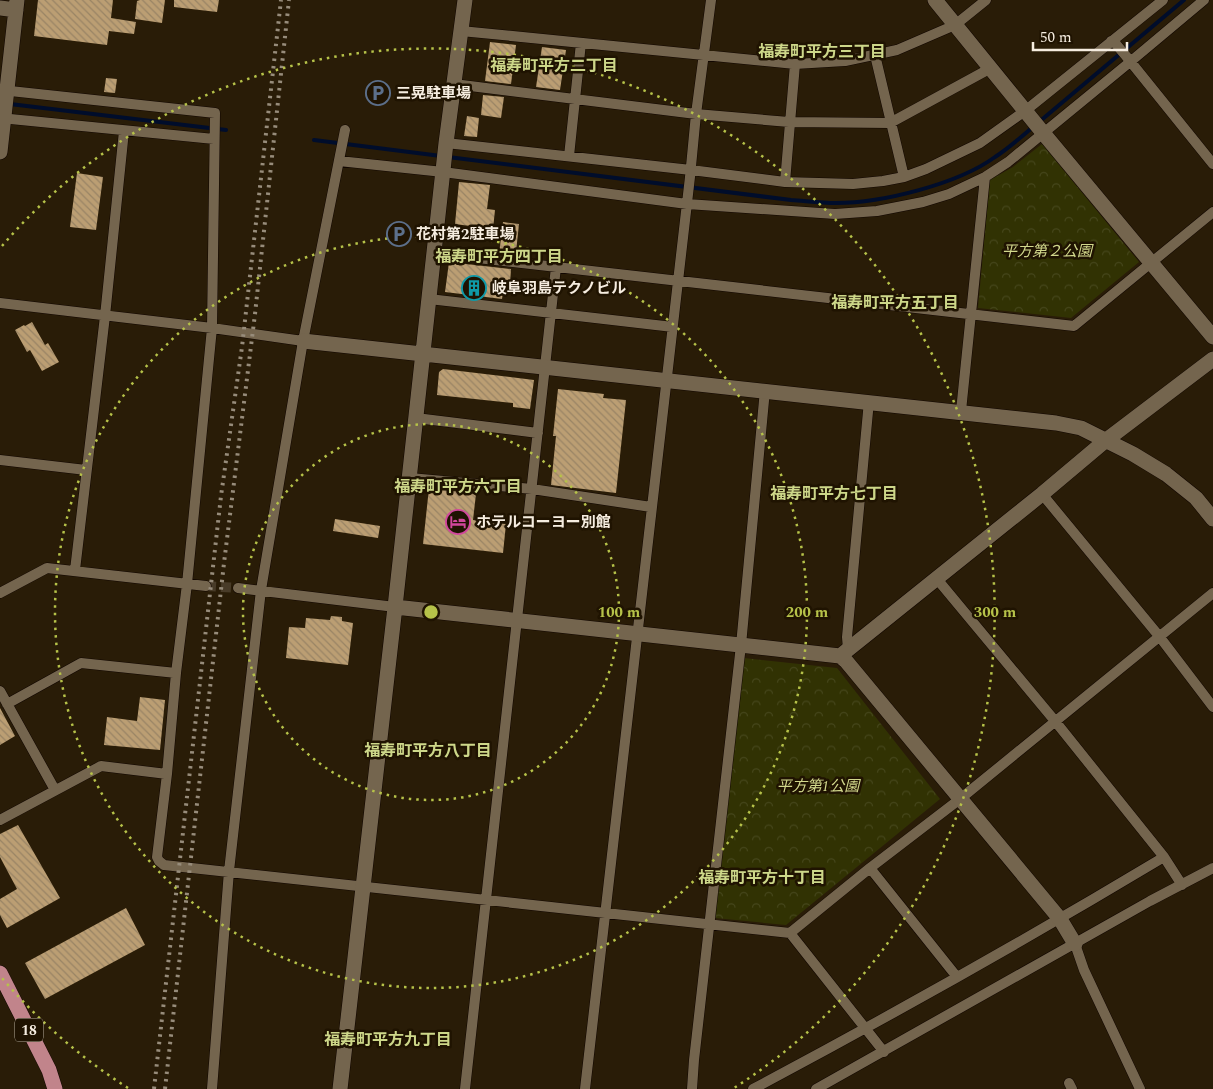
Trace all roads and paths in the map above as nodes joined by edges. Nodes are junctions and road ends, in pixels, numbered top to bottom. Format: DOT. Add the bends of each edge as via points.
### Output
graph roads {
  1 [pos="465,0"];
  2 [pos="711,0"];
  3 [pos="935,0"];
  4 [pos="986,0"];
  5 [pos="1162,0"];
  6 [pos="1204,0"];
  7 [pos="17,5"];
  8 [pos="0,8"];
  9 [pos="955,24"];
  10 [pos="461,31"];
  11 [pos="1113,42"];
  12 [pos="581,43"];
  13 [pos="704,55"];
  14 [pos="875,56"];
  15 [pos="1128,59"];
  16 [pos="795,64"];
  17 [pos="991,68"];
  18 [pos="454,84"];
  19 [pos="4,93"];
  20 [pos="576,99"];
  21 [pos="1027,113"];
  22 [pos="696,114"];
  23 [pos="2,117"];
  24 [pos="789,122"];
  25 [pos="890,124"];
  26 [pos="124,131"];
  27 [pos="1042,132"];
  28 [pos="345,133"];
  29 [pos="214,137"];
  30 [pos="0,152"];
  31 [pos="569,156"];
  32 [pos="445,157"];
  33 [pos="339,161"];
  34 [pos="1213,164"];
  35 [pos="691,173"];
  36 [pos="985,176"];
  37 [pos="904,177"];
  38 [pos="785,182"];
  39 [pos="688,199"];
  40 [pos="1213,212"];
  41 [pos="434,253"];
  42 [pos="1151,263"];
  43 [pos="556,267"];
  44 [pos="678,282"];
  45 [pos="429,299"];
  46 [pos="0,303"];
  47 [pos="551,313"];
  48 [pos="970,314"];
  49 [pos="105,316"];
  50 [pos="673,327"];
  51 [pos="212,328"];
  52 [pos="1213,337"];
  53 [pos="303,341"];
  54 [pos="423,354"];
  55 [pos="1213,359"];
  56 [pos="545,367"];
  57 [pos="667,380"];
  58 [pos="765,390"];
  59 [pos="869,401"];
  60 [pos="961,411"];
  61 [pos="416,418"];
  62 [pos="538,433"];
  63 [pos="1105,441"];
  64 [pos="0,460"];
  65 [pos="86,470"];
  66 [pos="410,478"];
  67 [pos="532,489"];
  68 [pos="1042,494"];
  69 [pos="651,507"];
  70 [pos="1213,520"];
  71 [pos="75,570"];
  72 [pos="936,580"];
  73 [pos="187,584"];
  74 [pos="206,586"];
  75 [pos="238,588"];
  76 [pos="261,590"];
  77 [pos="0,593"];
  78 [pos="1213,593"];
  79 [pos="395,607"];
  80 [pos="517,620"];
  81 [pos="637,634"];
  82 [pos="1159,636"];
  83 [pos="741,645"];
  84 [pos="844,652"];
  85 [pos="176,672"];
  86 [pos="0,691"];
  87 [pos="7,704"];
  88 [pos="1213,707"];
  89 [pos="1055,721"];
  90 [pos="167,774"];
  91 [pos="55,790"];
  92 [pos="960,800"];
  93 [pos="0,820"];
  94 [pos="1164,858"];
  95 [pos="870,868"];
  96 [pos="1213,868"];
  97 [pos="229,871"];
  98 [pos="1182,885"];
  99 [pos="363,886"];
  100 [pos="486,900"];
  101 [pos="606,913"];
  102 [pos="1060,919"];
  103 [pos="709,924"];
  104 [pos="790,933"];
  105 [pos="1075,944"];
  106 [pos="0,973"];
  107 [pos="957,978"];
  108 [pos="866,1029"];
  109 [pos="884,1052"];
  110 [pos="55,1089"];
  111 [pos="212,1089"];
  112 [pos="340,1089"];
  113 [pos="465,1089"];
  114 [pos="585,1089"];
  115 [pos="692,1089"];
  116 [pos="753,1089"];
  117 [pos="816,1089"];
  118 [pos="1140,1089"];
  1 -- 10 [label="street"];
  2 -- 13 [label="street"];
  3 -- 9 [label="street"];
  4 -- 9 [label="street"];
  5 -- 11 [label="street"];
  6 -- 15 [label="street"];
  7 -- 8 [label="street"];
  7 -- 19 [label="street"];
  9 -- 14 [label="street" via="897,50"];
  9 -- 17 [label="street"];
  10 -- 12 [label="street"];
  10 -- 18 [label="street"];
  11 -- 15 [label="street"];
  11 -- 21 [label="street"];
  12 -- 13 [label="street"];
  12 -- 20 [label="street"];
  13 -- 16 [label="street"];
  13 -- 22 [label="street"];
  14 -- 16 [label="street" via="845,62"];
  14 -- 25 [label="street"];
  15 -- 27 [label="street"];
  15 -- 34 [label="street"];
  16 -- 24 [label="street"];
  17 -- 21 [label="street"];
  17 -- 25 [label="street"];
  18 -- 20 [label="street"];
  18 -- 32 [label="street"];
  19 -- 23 [label="street"];
  19 -- 29 [label="street" via="215,113"];
  20 -- 22 [label="street"];
  20 -- 31 [label="street"];
  21 -- 27 [label="street"];
  21 -- 37 [label="street" via="954,157"];
  22 -- 24 [label="street"];
  22 -- 35 [label="street"];
  23 -- 26 [label="street"];
  23 -- 30 [label="street"];
  24 -- 25 [label="street"];
  24 -- 38 [label="street"];
  25 -- 37 [label="street"];
  26 -- 29 [label="street"];
  26 -- 49 [label="street"];
  27 -- 36 [label="street" via="1008,162"];
  27 -- 42 [label="street"];
  28 -- 33 [label="street"];
  29 -- 51 [label="street"];
  31 -- 32 [label="street"];
  31 -- 35 [label="street"];
  32 -- 33 [label="street"];
  32 -- 39 [label="street"];
  32 -- 41 [label="street"];
  33 -- 53 [label="street"];
  35 -- 38 [label="street"];
  35 -- 39 [label="street"];
  36 -- 39 [label="street" via="924,202 877,211 835,214"];
  36 -- 48 [label="street"];
  37 -- 38 [label="street" via="872,183"];
  39 -- 44 [label="street"];
  40 -- 42 [label="street"];
  41 -- 43 [label="street"];
  41 -- 45 [label="street"];
  42 -- 48 [label="street" via="1074,326"];
  42 -- 52 [label="street"];
  43 -- 44 [label="street"];
  43 -- 47 [label="street"];
  44 -- 48 [label="street"];
  44 -- 50 [label="street"];
  45 -- 47 [label="street"];
  45 -- 54 [label="street"];
  46 -- 49 [label="street"];
  47 -- 50 [label="street"];
  47 -- 56 [label="street"];
  48 -- 60 [label="street"];
  49 -- 51 [label="street"];
  49 -- 65 [label="street"];
  50 -- 57 [label="street"];
  51 -- 53 [label="street"];
  51 -- 73 [label="street"];
  53 -- 54 [label="street"];
  53 -- 76 [label="street"];
  54 -- 56 [label="street"];
  54 -- 61 [label="street"];
  55 -- 63 [label="street"];
  56 -- 57 [label="street"];
  56 -- 62 [label="street"];
  57 -- 58 [label="street"];
  57 -- 69 [label="street"];
  58 -- 59 [label="street"];
  58 -- 83 [label="street"];
  59 -- 60 [label="street"];
  59 -- 84 [label="street"];
  60 -- 63 [label="street" via="1056,422 1081,428"];
  61 -- 62 [label="street"];
  61 -- 66 [label="street"];
  62 -- 67 [label="street"];
  63 -- 68 [label="street"];
  63 -- 70 [label="street" via="1166,474 1196,498"];
  64 -- 65 [label="street"];
  65 -- 71 [label="street"];
  66 -- 67 [label="street"];
  66 -- 79 [label="street"];
  67 -- 69 [label="street"];
  67 -- 80 [label="street"];
  68 -- 72 [label="street"];
  68 -- 82 [label="street"];
  69 -- 81 [label="street"];
  71 -- 73 [label="street"];
  71 -- 77 [label="street" via="47,568"];
  72 -- 84 [label="street"];
  72 -- 89 [label="street"];
  73 -- 74 [label="street"];
  73 -- 85 [label="street"];
  75 -- 76 [label="street"];
  76 -- 79 [label="street"];
  76 -- 97 [label="street"];
  78 -- 82 [label="street"];
  79 -- 80 [label="street"];
  79 -- 99 [label="street"];
  80 -- 81 [label="street"];
  80 -- 100 [label="street"];
  81 -- 83 [label="street"];
  81 -- 101 [label="street"];
  82 -- 88 [label="street"];
  82 -- 89 [label="street"];
  83 -- 84 [label="street"];
  83 -- 103 [label="street"];
  84 -- 92 [label="street" via="846,661"];
  85 -- 87 [label="street" via="81,663"];
  85 -- 90 [label="street"];
  86 -- 87 [label="street"];
  87 -- 91 [label="street"];
  89 -- 92 [label="street"];
  89 -- 94 [label="street"];
  90 -- 91 [label="street" via="101,766"];
  90 -- 97 [label="street" via="159,861 164,866"];
  91 -- 93 [label="street"];
  92 -- 95 [label="street"];
  92 -- 102 [label="street"];
  94 -- 98 [label="street"];
  94 -- 102 [label="street"];
  95 -- 104 [label="street"];
  95 -- 107 [label="street"];
  96 -- 98 [label="street"];
  97 -- 99 [label="street"];
  97 -- 111 [label="street"];
  98 -- 105 [label="street"];
  99 -- 100 [label="street"];
  99 -- 112 [label="street"];
  100 -- 101 [label="street"];
  100 -- 113 [label="street"];
  101 -- 103 [label="street"];
  101 -- 114 [label="street"];
  102 -- 105 [label="street"];
  102 -- 107 [label="street"];
  103 -- 104 [label="street"];
  103 -- 115 [label="street"];
  104 -- 108 [label="street"];
  105 -- 109 [label="street"];
  105 -- 118 [label="street"];
  106 -- 110 [label="main road, 18" via="49,1070"];
  107 -- 108 [label="street"];
  108 -- 109 [label="street"];
  108 -- 116 [label="street"];
  109 -- 117 [label="street"];
}
